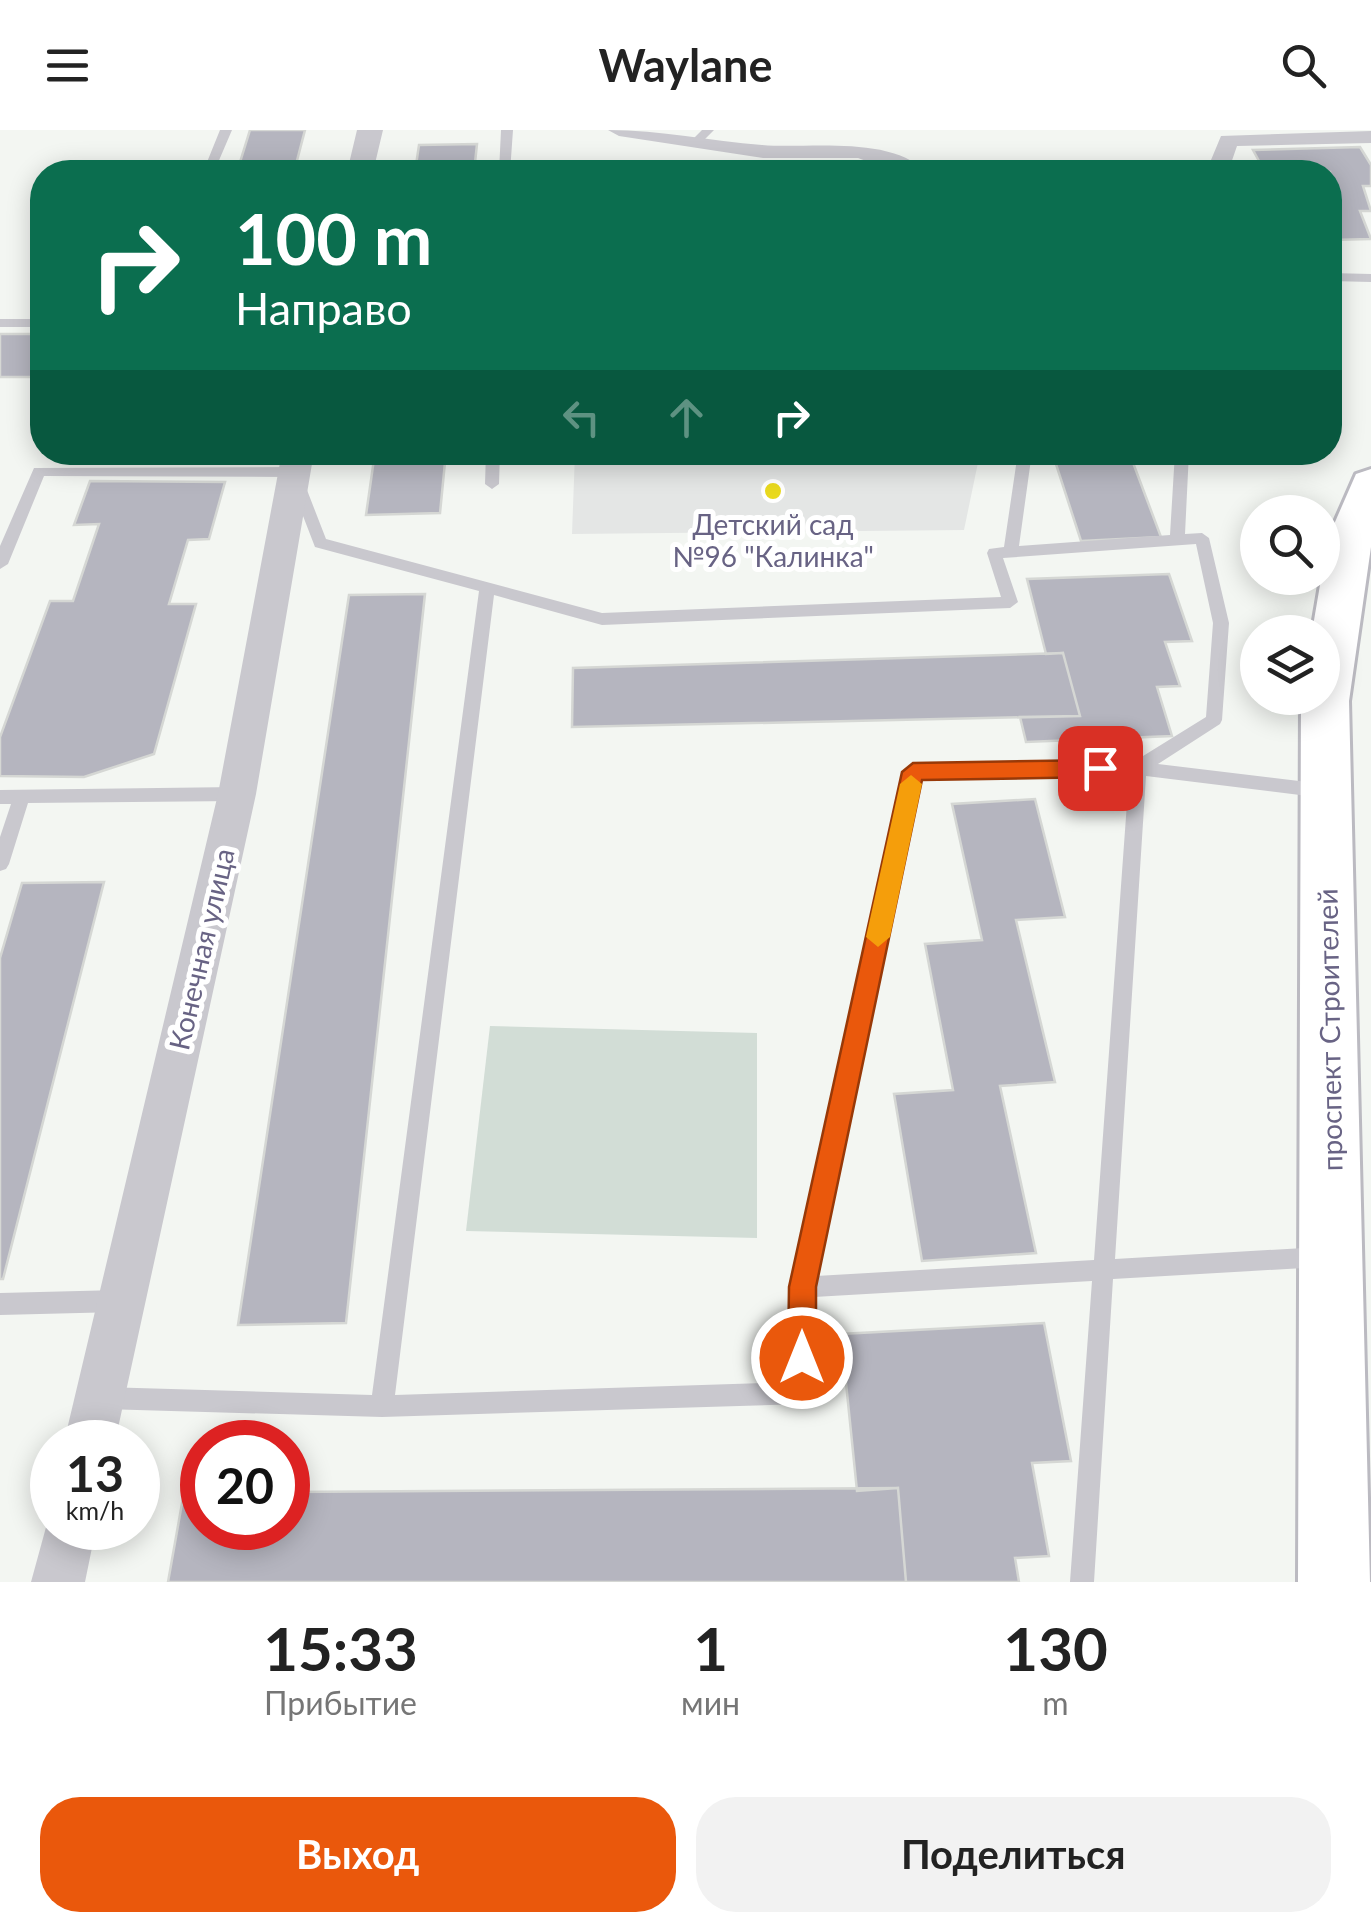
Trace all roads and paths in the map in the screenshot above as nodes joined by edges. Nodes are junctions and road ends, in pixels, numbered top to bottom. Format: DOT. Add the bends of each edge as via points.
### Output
graph roads {
  1 [pos="226,130"];
  2 [pos="370,130"];
  3 [pos="507,130"];
  4 [pos="619,130"];
  5 [pos="1228,135"];
  6 [pos="702,136"];
  7 [pos="1371,137"];
  8 [pos="213,160"];
  9 [pos="363,160"];
  10 [pos="506,160"];
  11 [pos="882,160"];
  12 [pos="1220,160"];
  13 [pos="1342,277"];
  14 [pos="1371,278"];
  15 [pos="0,323"];
  16 [pos="30,323"];
  17 [pos="210,465"];
  18 [pos="294,465"];
  19 [pos="296,465"];
  20 [pos="493,465"];
  21 [pos="1023,465"];
  22 [pos="1181,465"];
  23 [pos="492,484"];
  24 [pos="1371,484"];
  25 [pos="1176,540"];
  26 [pos="1011,552"];
  27 [pos="0,564"];
  28 [pos="488,588"];
  29 [pos="1138,768"];
  30 [pos="1326,791"];
  31 [pos="236,794"];
  32 [pos="0,796"];
  33 [pos="22,796"];
  34 [pos="0,864"];
  35 [pos="1331,1257"];
  36 [pos="1104,1270"];
  37 [pos="802,1287"];
  38 [pos="121,1301"];
  39 [pos="0,1304"];
  40 [pos="98,1398"];
  41 [pos="382,1406"];
  42 [pos="93,1420"];
  43 [pos="65,1550"];
  44 [pos="58,1582"];
  45 [pos="1082,1582"];
  46 [pos="1334,1582"];
  1 -- 8 [label="lane"];
  2 -- 9 [label="street"];
  3 -- 10 [label="lane"];
  4 -- 6 [label="street"];
  5 -- 7 [label="street"];
  5 -- 12 [label="street"];
  6 -- 11 [label="street" via="763,152 860,152"];
  13 -- 14 [label="lane"];
  15 -- 16 [label="lane"];
  17 -- 27 [label="lane" via="39,471"];
  18 -- 31 [label="street, Конечная улица"];
  19 -- 28 [label="lane" via="320,542"];
  20 -- 23 [label="lane"];
  21 -- 26 [label="lane"];
  22 -- 25 [label="lane"];
  24 -- 30 [label="main road, проспект Строителей" via="1350,538 1325,701"];
  25 -- 26 [label="lane"];
  25 -- 29 [label="lane" via="1202,538 1221,623 1214,720"];
  26 -- 28 [label="lane" via="994,554 1010,602 602,618"];
  28 -- 41 [label="lane"];
  29 -- 30 [label="lane"];
  29 -- 36 [label="lane"];
  29 -- 37 [label="lane" via="913,772"];
  30 -- 35 [label="main road, проспект Строителей"];
  31 -- 33 [label="lane"];
  31 -- 38 [label="street, Конечная улица"];
  32 -- 33 [label="lane"];
  33 -- 34 [label="lane"];
  35 -- 36 [label="lane"];
  35 -- 46 [label="main road, проспект Строителей"];
  36 -- 37 [label="lane"];
  36 -- 45 [label="lane"];
  37 -- 41 [label="lane" via="802,1393"];
  38 -- 39 [label="lane"];
  38 -- 40 [label="street, Конечная улица"];
  40 -- 41 [label="lane"];
  40 -- 42 [label="street, Конечная улица"];
  43 -- 44 [label="street"];
}
